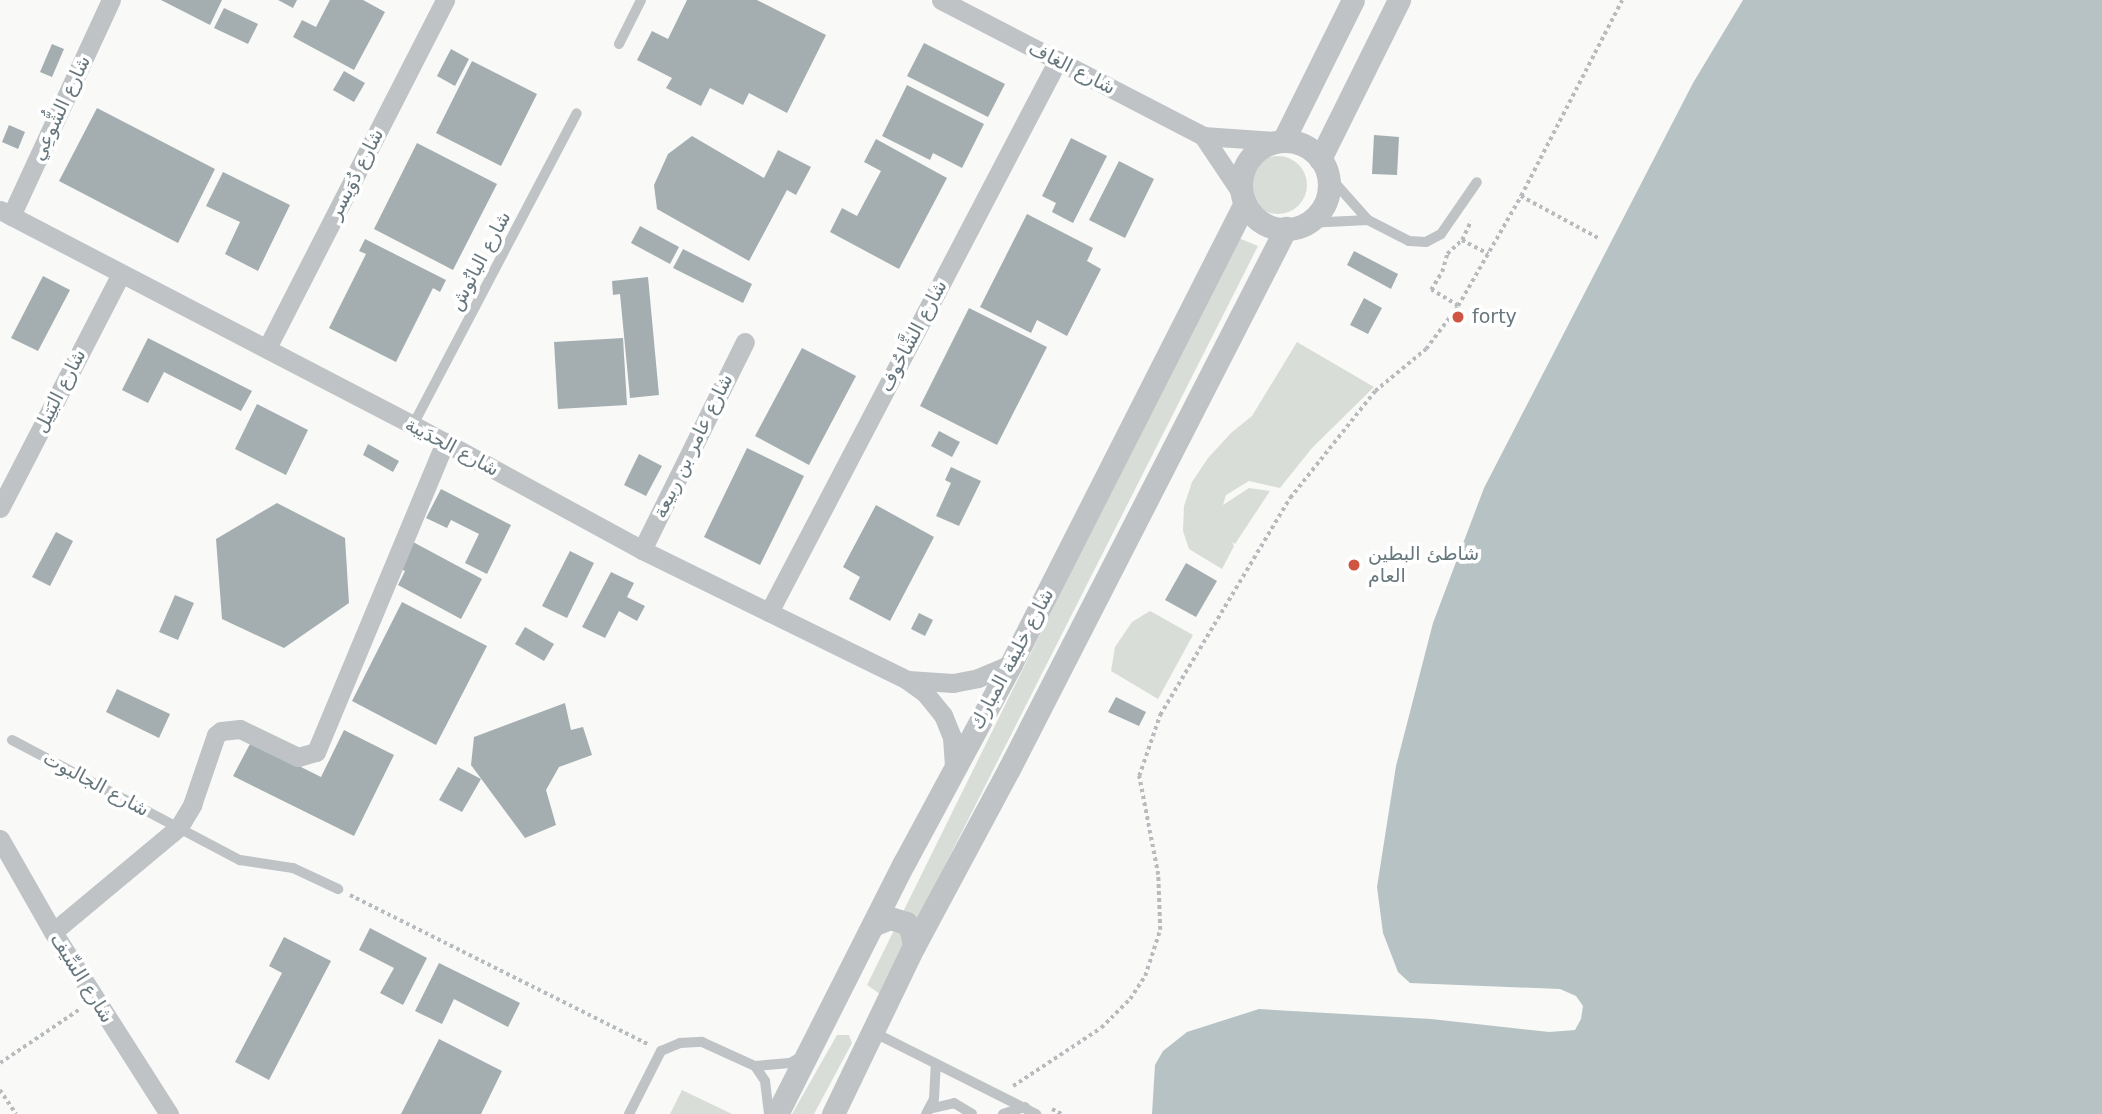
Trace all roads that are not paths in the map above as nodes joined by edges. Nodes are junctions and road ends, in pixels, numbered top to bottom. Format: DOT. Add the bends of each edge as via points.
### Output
graph roads {
  1 [pos="111,0"];
  2 [pos="445,0"];
  3 [pos="642,0"];
  4 [pos="941,0"];
  5 [pos="1353,0"];
  6 [pos="1399,0"];
  7 [pos="619,44"];
  8 [pos="1058,60"];
  9 [pos="577,113"];
  10 [pos="1203,136"];
  11 [pos="1279,141"];
  12 [pos="1324,167"];
  13 [pos="1477,182"];
  14 [pos="1243,199"];
  15 [pos="6,213"];
  16 [pos="1367,220"];
  17 [pos="1297,226"];
  18 [pos="121,274"];
  19 [pos="745,342"];
  20 [pos="267,348"];
  21 [pos="413,425"];
  22 [pos="445,442"];
  23 [pos="0,508"];
  24 [pos="642,550"];
  25 [pos="769,612"];
  26 [pos="1011,664"];
  27 [pos="907,680"];
  28 [pos="12,740"];
  29 [pos="954,767"];
  30 [pos="180,827"];
  31 [pos="0,839"];
  32 [pos="338,889"];
  33 [pos="874,924"];
  34 [pos="53,932"];
  35 [pos="914,946"];
  36 [pos="871,1031"];
  37 [pos="809,1054"];
  38 [pos="936,1064"];
  39 [pos="755,1066"];
  40 [pos="1025,1107"];
  41 [pos="927,1112"];
  42 [pos="169,1114"];
  43 [pos="629,1114"];
  44 [pos="769,1114"];
  45 [pos="777,1114"];
  46 [pos="833,1114"];
  47 [pos="972,1114"];
  48 [pos="1003,1114"];
  49 [pos="1036,1114"];
  1 -- 15 [label="street, شارع الشُّوعِي"];
  2 -- 20 [label="street, شارع دُوَيسر"];
  3 -- 7 [label="lane"];
  4 -- 8 [label="street, شارع الغاف"];
  5 -- 11 [label="street"];
  6 -- 12 [label="street"];
  8 -- 10 [label="street, شارع الغاف"];
  8 -- 25 [label="street, شارع الشَّاحُوف"];
  9 -- 21 [label="lane, شارع البانُوش"];
  10 -- 11 [label="street, شارع الغاف"];
  10 -- 14 [label="street, شارع الغاف"];
  11 -- 12 [label="street" via="1302,144"];
  11 -- 14 [label="street" via="1251,155 1241,180"];
  12 -- 16 [label="lane"];
  12 -- 17 [label="street" via="1325,202"];
  13 -- 16 [label="lane" via="1441,234 1426,242 1409,241"];
  14 -- 17 [label="street" via="1256,218 1268,225"];
  14 -- 26 [label="street, شارع خليفة المبارك"];
  15 -- 18 [label="street, شارع الحدَيبة"];
  16 -- 17 [label="lane"];
  17 -- 35 [label="street"];
  18 -- 20 [label="street, شارع الحدَيبة"];
  18 -- 23 [label="street, شارع البَتِيل"];
  19 -- 24 [label="street, شارع عامر بن ربيعة"];
  20 -- 21 [label="street, شارع الحدَيبة"];
  21 -- 22 [label="street, شارع الحدَيبة"];
  22 -- 24 [label="street, شارع الحدَيبة"];
  22 -- 30 [label="street" via="316,752 298,757 240,729 227,728 216,735"];
  24 -- 25 [label="street, شارع الحدَيبة"];
  25 -- 27 [label="street, شارع الحدَيبة"];
  26 -- 27 [label="street, شارع الحدَيبة" via="978,678 953,682"];
  26 -- 29 [label="street, شارع خليفة المبارك"];
  27 -- 29 [label="street, شارع الحدَيبة" via="943,715 955,750"];
  28 -- 30 [label="lane, شارع الجالبوت"];
  29 -- 33 [label="street, شارع خليفة المبارك"];
  30 -- 32 [label="lane, شارع الجالبوت" via="240,860 293,867"];
  30 -- 34 [label="street"];
  31 -- 34 [label="street, شارع السِّيف"];
  33 -- 35 [label="street" via="890,918 906,923"];
  33 -- 37 [label="street, شارع خليفة المبارك"];
  34 -- 42 [label="street, شارع السِّيف"];
  35 -- 36 [label="street"];
  36 -- 38 [label="lane"];
  36 -- 46 [label="street"];
  37 -- 39 [label="lane" via="790,1063"];
  37 -- 45 [label="street, شارع خليفة المبارك"];
  38 -- 40 [label="lane"];
  38 -- 41 [label="lane" via="936,1086"];
  39 -- 43 [label="lane" via="702,1042 680,1043 661,1051"];
  39 -- 44 [label="lane" via="765,1081"];
  40 -- 48 [label="lane"];
  40 -- 49 [label="lane"];
  41 -- 47 [label="lane" via="954,1103"];
}
